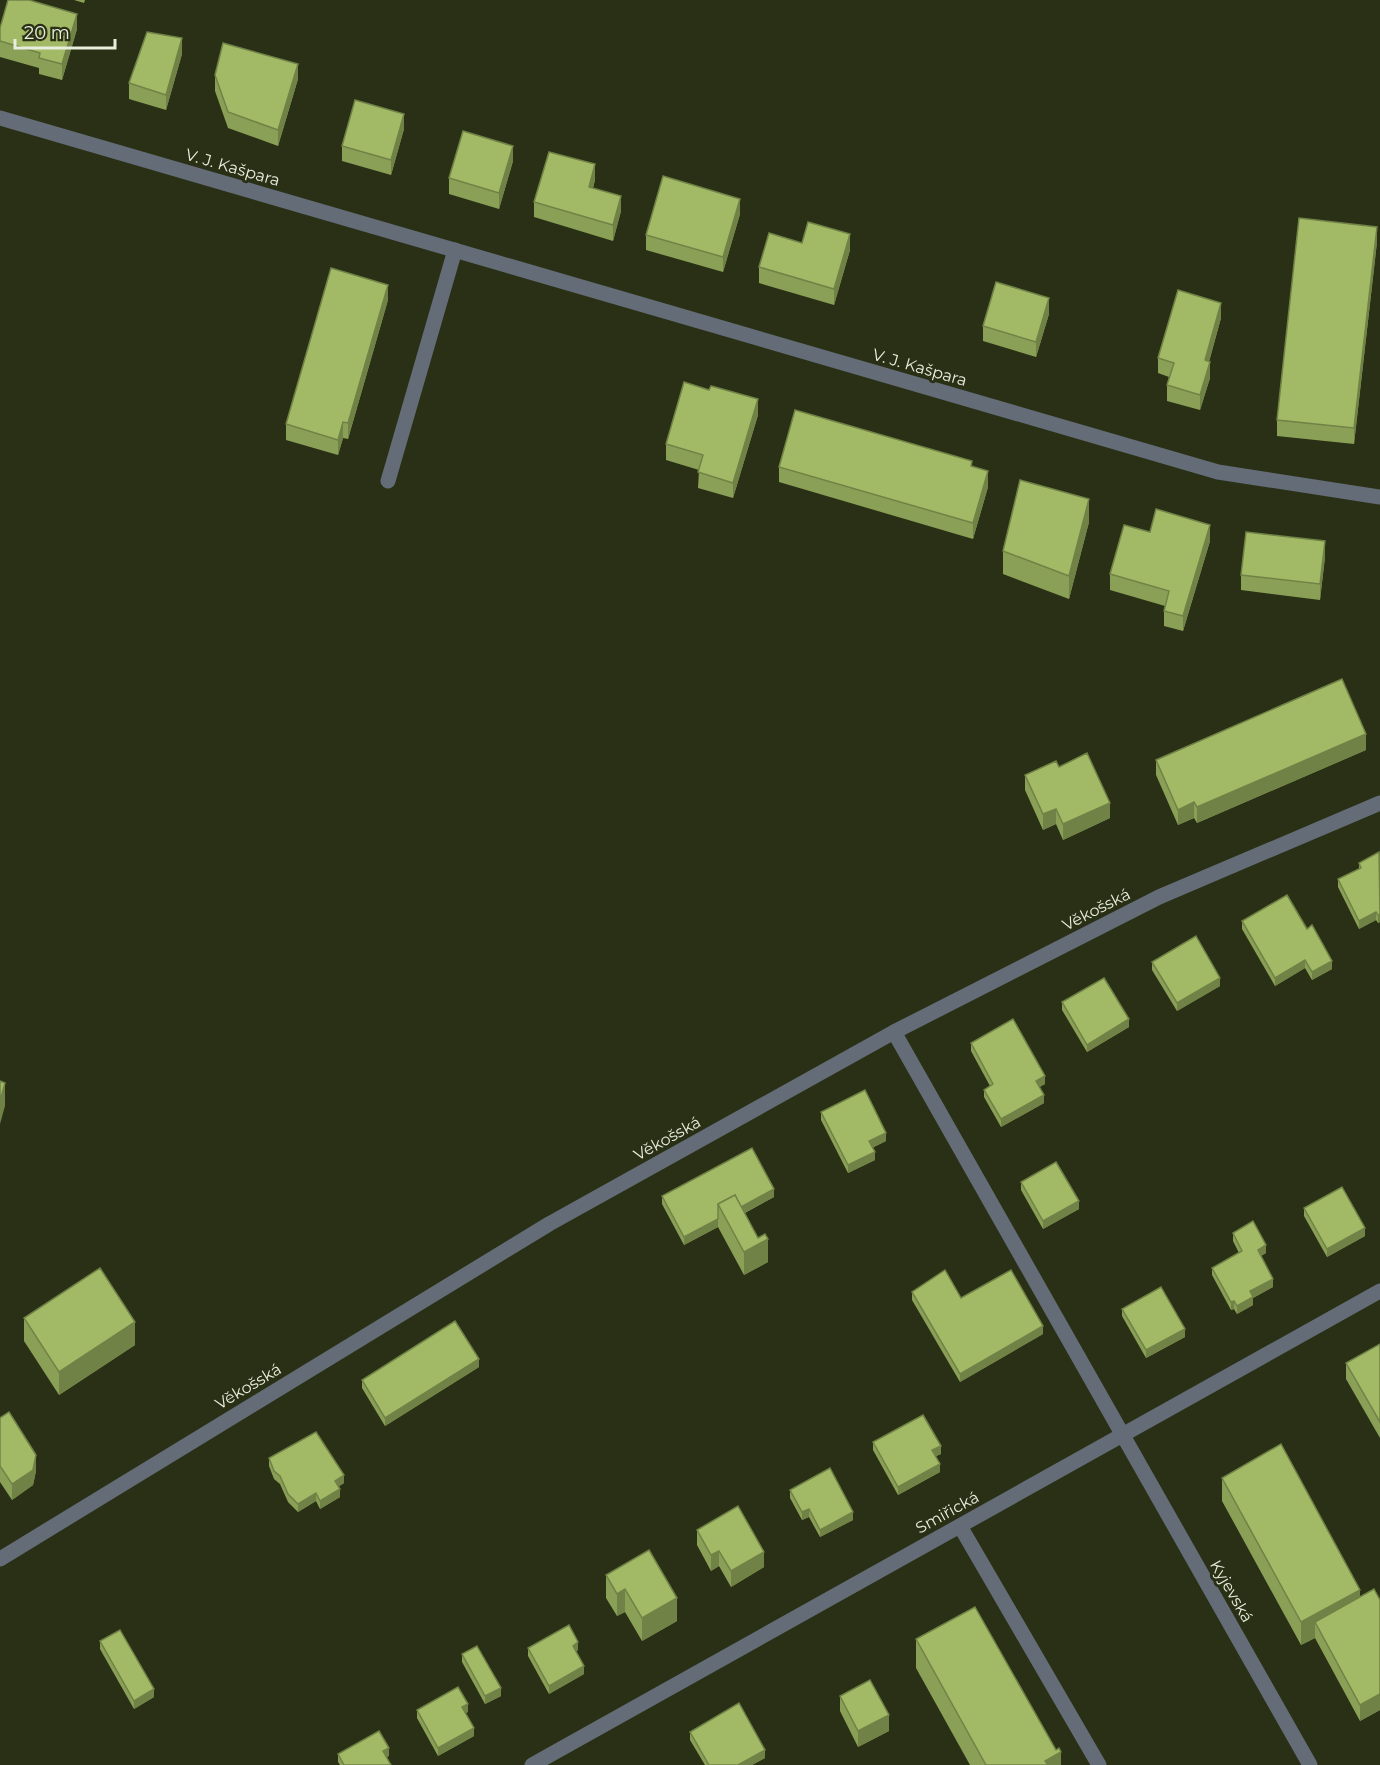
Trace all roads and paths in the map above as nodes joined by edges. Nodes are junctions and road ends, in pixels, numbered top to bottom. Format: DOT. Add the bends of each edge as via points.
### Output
graph roads {
  1 [pos="0,118"];
  2 [pos="455,250"];
  3 [pos="388,481"];
  4 [pos="1380,497"];
  5 [pos="1380,803"];
  6 [pos="894,1032"];
  7 [pos="1380,1291"];
  8 [pos="1123,1434"];
  9 [pos="960,1526"];
  10 [pos="0,1559"];
  11 [pos="532,1765"];
  12 [pos="1099,1765"];
  13 [pos="1310,1765"];
  1 -- 2 [label="street, V. J. Kašpara"];
  2 -- 3 [label="street"];
  2 -- 4 [label="street, V. J. Kašpara" via="1218,472"];
  5 -- 6 [label="street, Věkošská" via="1159,897"];
  6 -- 8 [label="street, Kyjevská"];
  6 -- 10 [label="street, Věkošská" via="549,1224"];
  7 -- 8 [label="street, Smiřická"];
  8 -- 9 [label="street, Smiřická"];
  8 -- 13 [label="street, Kyjevská"];
  9 -- 11 [label="street, Smiřická"];
  9 -- 12 [label="street"];
}
